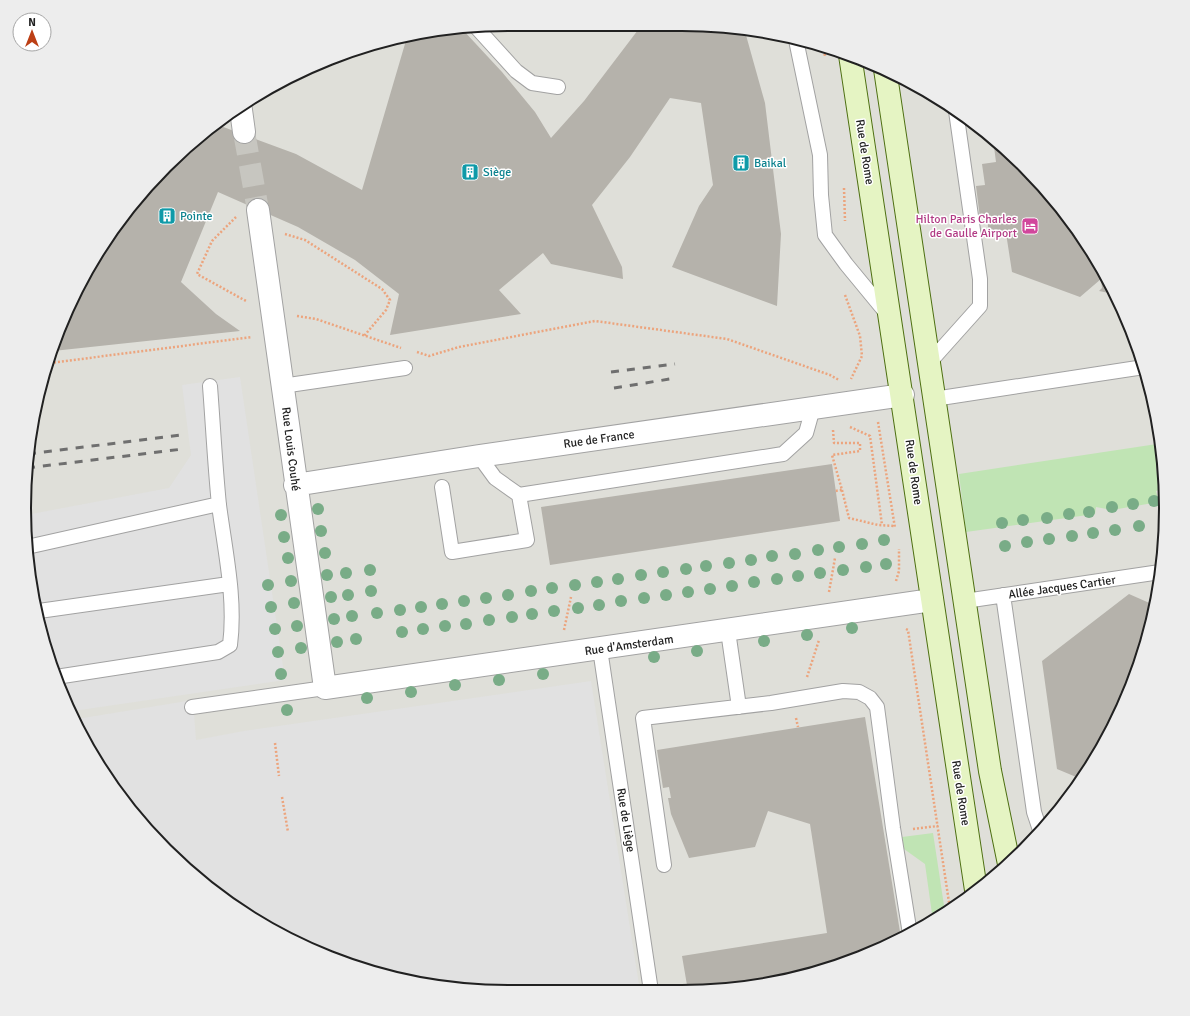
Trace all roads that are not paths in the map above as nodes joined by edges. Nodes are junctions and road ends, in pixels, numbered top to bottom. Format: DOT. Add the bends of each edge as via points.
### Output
graph roads {
  1 [pos="481,32"];
  2 [pos="797,45"];
  3 [pos="851,62"];
  4 [pos="889,78"];
  5 [pos="558,87"];
  6 [pos="241,112"];
  7 [pos="957,119"];
  8 [pos="244,132"];
  9 [pos="258,210"];
  10 [pos="891,318"];
  11 [pos="929,363"];
  12 [pos="405,368"];
  13 [pos="1138,368"];
  14 [pos="210,386"];
  15 [pos="282,386"];
  16 [pos="903,395"];
  17 [pos="934,399"];
  18 [pos="813,408"];
  19 [pos="479,456"];
  20 [pos="295,485"];
  21 [pos="442,487"];
  22 [pos="519,495"];
  23 [pos="219,504"];
  24 [pos="33,547"];
  25 [pos="1155,573"];
  26 [pos="229,584"];
  27 [pos="1003,595"];
  28 [pos="932,600"];
  29 [pos="965,601"];
  30 [pos="42,611"];
  31 [pos="728,631"];
  32 [pos="600,649"];
  33 [pos="62,676"];
  34 [pos="325,688"];
  35 [pos="192,707"];
  36 [pos="739,707"];
  37 [pos="1038,826"];
  38 [pos="1007,857"];
  39 [pos="664,865"];
  40 [pos="975,884"];
  41 [pos="909,927"];
  42 [pos="650,985"];
  1 -- 5 [label="lane" via="516,71 532,83"];
  2 -- 10 [label="lane" via="820,155 825,235"];
  3 -- 10 [label="main road, Rue de Rome"];
  4 -- 11 [label="main road"];
  6 -- 8 [label="street"];
  7 -- 11 [label="lane" via="980,279 980,306"];
  9 -- 15 [label="street, Rue Louis Couhé"];
  10 -- 16 [label="main road, Rue de Rome"];
  11 -- 17 [label="main road"];
  12 -- 15 [label="lane"];
  13 -- 17 [label="lane"];
  14 -- 23 [label="lane"];
  15 -- 20 [label="street, Rue Louis Couhé"];
  16 -- 18 [label="street, Rue de France"];
  16 -- 28 [label="main road, Rue de Rome"];
  17 -- 29 [label="main road"];
  18 -- 19 [label="street, Rue de France"];
  18 -- 22 [label="lane" via="806,433 783,454"];
  19 -- 20 [label="street, Rue de France"];
  19 -- 22 [label="lane" via="495,478"];
  20 -- 34 [label="street, Rue Louis Couhé"];
  21 -- 22 [label="lane" via="452,552 527,540"];
  23 -- 24 [label="lane"];
  23 -- 26 [label="lane"];
  25 -- 27 [label="lane, Allée Jacques Cartier"];
  26 -- 30 [label="lane"];
  26 -- 33 [label="lane" via="232,628 230,645 218,652"];
  27 -- 29 [label="lane, Allée Jacques Cartier"];
  27 -- 37 [label="lane" via="1034,812"];
  28 -- 31 [label="street, Rue d'Amsterdam"];
  28 -- 40 [label="main road, Rue de Rome"];
  29 -- 38 [label="main road" via="990,771"];
  31 -- 32 [label="street, Rue d'Amsterdam"];
  31 -- 36 [label="lane"];
  32 -- 34 [label="street, Rue d'Amsterdam"];
  32 -- 42 [label="lane, Rue de Liège"];
  34 -- 35 [label="lane"];
  36 -- 39 [label="lane" via="643,718"];
  36 -- 41 [label="lane" via="844,691 859,692 870,698 877,707"];
}
